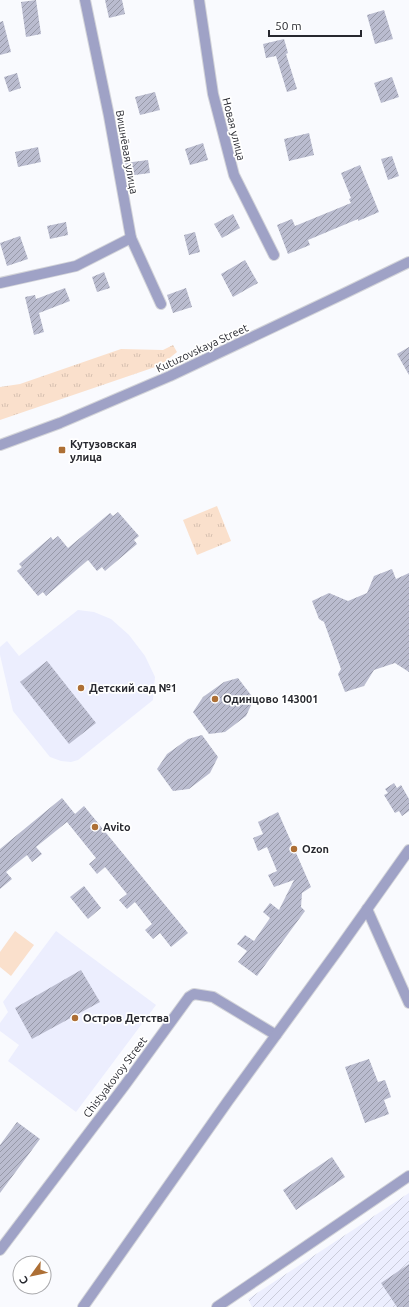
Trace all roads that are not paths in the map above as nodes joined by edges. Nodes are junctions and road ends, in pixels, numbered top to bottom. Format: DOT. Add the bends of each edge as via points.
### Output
graph roads {
  1 [pos="85,0"];
  2 [pos="199,0"];
  3 [pos="131,238"];
  4 [pos="274,255"];
  5 [pos="409,262"];
  6 [pos="0,283"];
  7 [pos="161,304"];
  8 [pos="0,445"];
  9 [pos="409,850"];
  10 [pos="367,909"];
  11 [pos="409,1003"];
  12 [pos="276,1035"];
  13 [pos="409,1176"];
  14 [pos="0,1250"];
  15 [pos="83,1307"];
  16 [pos="217,1307"];
  1 -- 3 [label="street, Вишнёвая улица"];
  2 -- 4 [label="street, Новая улица" via="213,94 234,175"];
  3 -- 6 [label="street" via="76,266"];
  3 -- 7 [label="street, Вишнёвая улица"];
  5 -- 8 [label="street, Kutuzovskaya Street" via="170,376 60,423"];
  9 -- 10 [label="street"];
  10 -- 11 [label="street"];
  10 -- 12 [label="street"];
  12 -- 14 [label="street, Chistyakovoy Street" via="213,997 194,994 189,997"];
  12 -- 15 [label="street"];
  13 -- 16 [label="street"];
}
